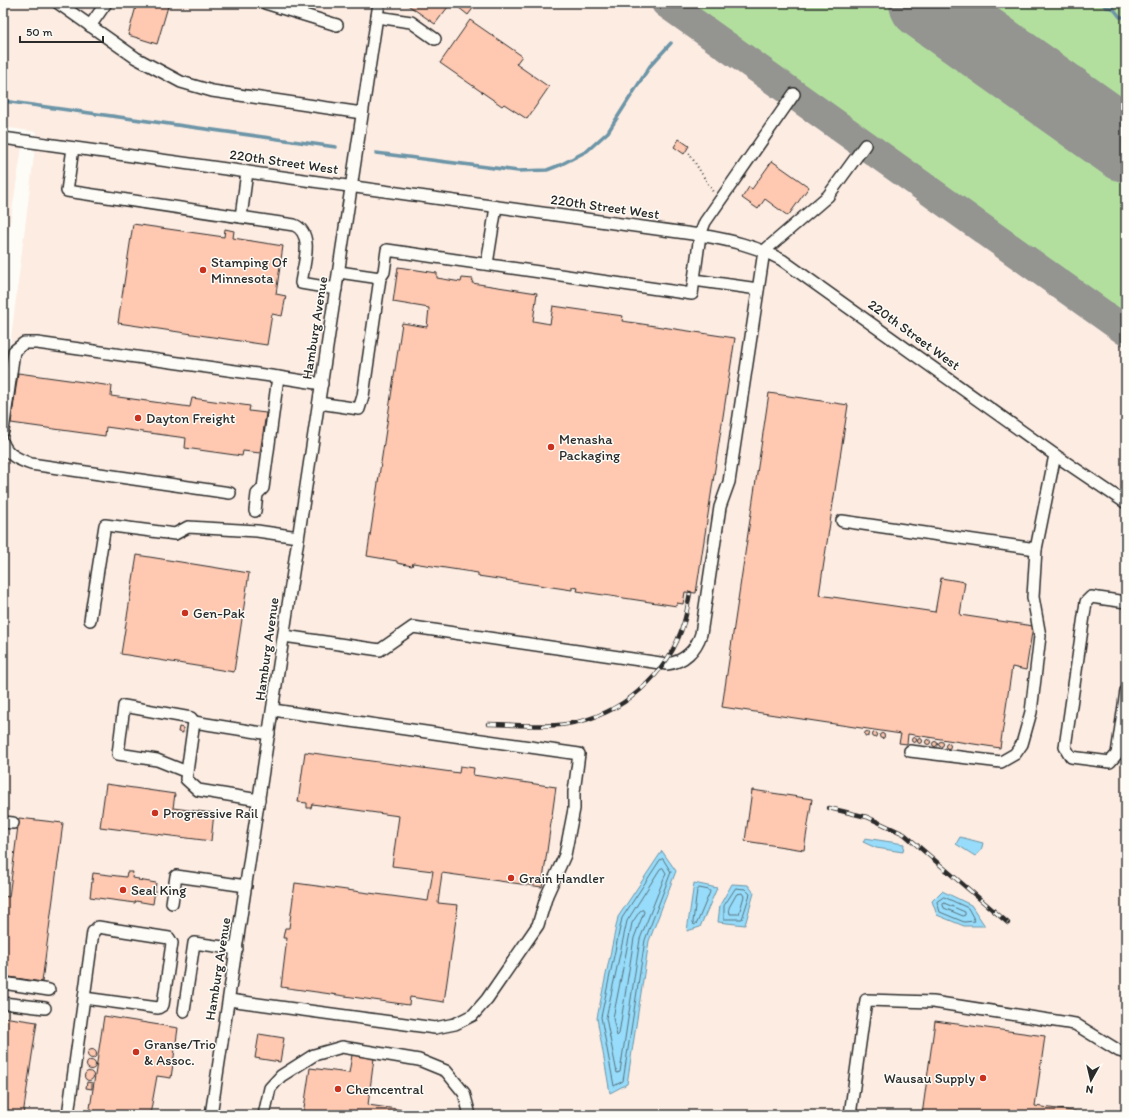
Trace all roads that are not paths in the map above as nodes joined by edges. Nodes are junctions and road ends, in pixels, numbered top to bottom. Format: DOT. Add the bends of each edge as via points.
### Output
graph roads {
  1 [pos="58,3"];
  2 [pos="106,3"];
  3 [pos="265,3"];
  4 [pos="379,3"];
  5 [pos="377,16"];
  6 [pos="337,25"];
  7 [pos="90,26"];
  8 [pos="435,39"];
  9 [pos="794,94"];
  10 [pos="362,113"];
  11 [pos="3,138"];
  12 [pos="865,145"];
  13 [pos="73,148"];
  14 [pos="247,172"];
  15 [pos="352,187"];
  16 [pos="496,207"];
  17 [pos="241,217"];
  18 [pos="700,235"];
  19 [pos="764,251"];
  20 [pos="487,264"];
  21 [pos="339,272"];
  22 [pos="380,278"];
  23 [pos="694,280"];
  24 [pos="336,289"];
  25 [pos="758,289"];
  26 [pos="278,377"];
  27 [pos="322,384"];
  28 [pos="318,403"];
  29 [pos="3,430"];
  30 [pos="3,443"];
  31 [pos="1055,454"];
  32 [pos="230,493"];
  33 [pos="1126,503"];
  34 [pos="255,511"];
  35 [pos="842,520"];
  36 [pos="298,537"];
  37 [pos="1036,549"];
  38 [pos="1126,602"];
  39 [pos="90,620"];
  40 [pos="284,636"];
  41 [pos="1126,691"];
  42 [pos="273,710"];
  43 [pos="194,722"];
  44 [pos="269,734"];
  45 [pos="910,751"];
  46 [pos="187,772"];
  47 [pos="259,800"];
  48 [pos="246,886"];
  49 [pos="172,903"];
  50 [pos="237,949"];
  51 [pos="3,983"];
  52 [pos="49,990"];
  53 [pos="84,998"];
  54 [pos="229,1000"];
  55 [pos="3,1003"];
  56 [pos="45,1008"];
  57 [pos="184,1011"];
  58 [pos="1126,1053"];
  59 [pos="68,1115"];
  60 [pos="212,1115"];
  61 [pos="264,1115"];
  62 [pos="470,1115"];
  63 [pos="850,1115"];
  1 -- 7 [label="street"];
  2 -- 7 [label="street"];
  3 -- 6 [label="street"];
  4 -- 5 [label="street, Hamburg Avenue"];
  5 -- 8 [label="street" via="411,22"];
  5 -- 10 [label="street, Hamburg Avenue"];
  7 -- 10 [label="street" via="156,70 198,88"];
  9 -- 18 [label="street" via="705,222"];
  10 -- 15 [label="street, Hamburg Avenue"];
  11 -- 13 [label="street, 220th Street West"];
  12 -- 19 [label="street" via="828,196"];
  13 -- 14 [label="street, 220th Street West"];
  13 -- 17 [label="street" via="67,191"];
  14 -- 15 [label="street, 220th Street West"];
  14 -- 17 [label="street"];
  15 -- 16 [label="street, 220th Street West"];
  15 -- 21 [label="street, Hamburg Avenue"];
  16 -- 18 [label="street, 220th Street West"];
  16 -- 20 [label="street"];
  17 -- 24 [label="street" via="300,228 306,246 301,283"];
  18 -- 19 [label="street, 220th Street West"];
  18 -- 23 [label="street"];
  19 -- 25 [label="street"];
  19 -- 31 [label="street, 220th Street West" via="790,266"];
  20 -- 22 [label="street" via="387,250 384,272"];
  20 -- 23 [label="street" via="692,294"];
  21 -- 22 [label="street"];
  21 -- 24 [label="street, Hamburg Avenue"];
  22 -- 28 [label="street" via="359,409"];
  23 -- 25 [label="street"];
  24 -- 27 [label="street, Hamburg Avenue"];
  25 -- 40 [label="street" via="730,482 720,507 701,634 692,650 680,661 667,664 413,627 380,650"];
  26 -- 27 [label="street"];
  26 -- 29 [label="street" via="24,343 14,351"];
  26 -- 34 [label="street" via="263,488 257,494"];
  27 -- 28 [label="street, Hamburg Avenue"];
  28 -- 36 [label="street, Hamburg Avenue"];
  30 -- 32 [label="street" via="11,454 32,464"];
  31 -- 33 [label="street, 220th Street West"];
  31 -- 37 [label="street"];
  35 -- 37 [label="street"];
  36 -- 39 [label="street" via="257,531 188,527 175,534 105,525"];
  36 -- 40 [label="street, Hamburg Avenue"];
  37 -- 45 [label="street" via="1034,597 1040,636 1028,729 1019,750 1001,762"];
  38 -- 41 [label="street" via="1091,597 1086,602 1065,747 1071,756 1110,762 1117,754"];
  40 -- 42 [label="street, Hamburg Avenue"];
  42 -- 44 [label="street, Hamburg Avenue"];
  42 -- 54 [label="street" via="579,754 574,809 565,855 538,925 487,999 473,1015 463,1021 444,1028 435,1028"];
  43 -- 44 [label="street"];
  43 -- 46 [label="street"];
  43 -- 46 [label="street" via="191,718 124,706 118,754 157,760"];
  44 -- 47 [label="street, Hamburg Avenue"];
  46 -- 47 [label="street" via="186,779 198,790"];
  47 -- 48 [label="street, Hamburg Avenue"];
  48 -- 49 [label="street" via="176,876"];
  48 -- 50 [label="street, Hamburg Avenue"];
  50 -- 54 [label="street, Hamburg Avenue"];
  50 -- 57 [label="street" via="194,943"];
  51 -- 52 [label="street"];
  53 -- 53 [label="street" via="93,932 98,927 169,938 172,943 163,1005 158,1008"];
  53 -- 59 [label="street"];
  54 -- 60 [label="street, Hamburg Avenue"];
  55 -- 56 [label="street"];
  58 -- 63 [label="street" via="1075,1024 934,1002 866,1000"];
  61 -- 62 [label="street" via="270,1088 281,1076 314,1055 342,1047 419,1060 446,1071 464,1093"];
}
